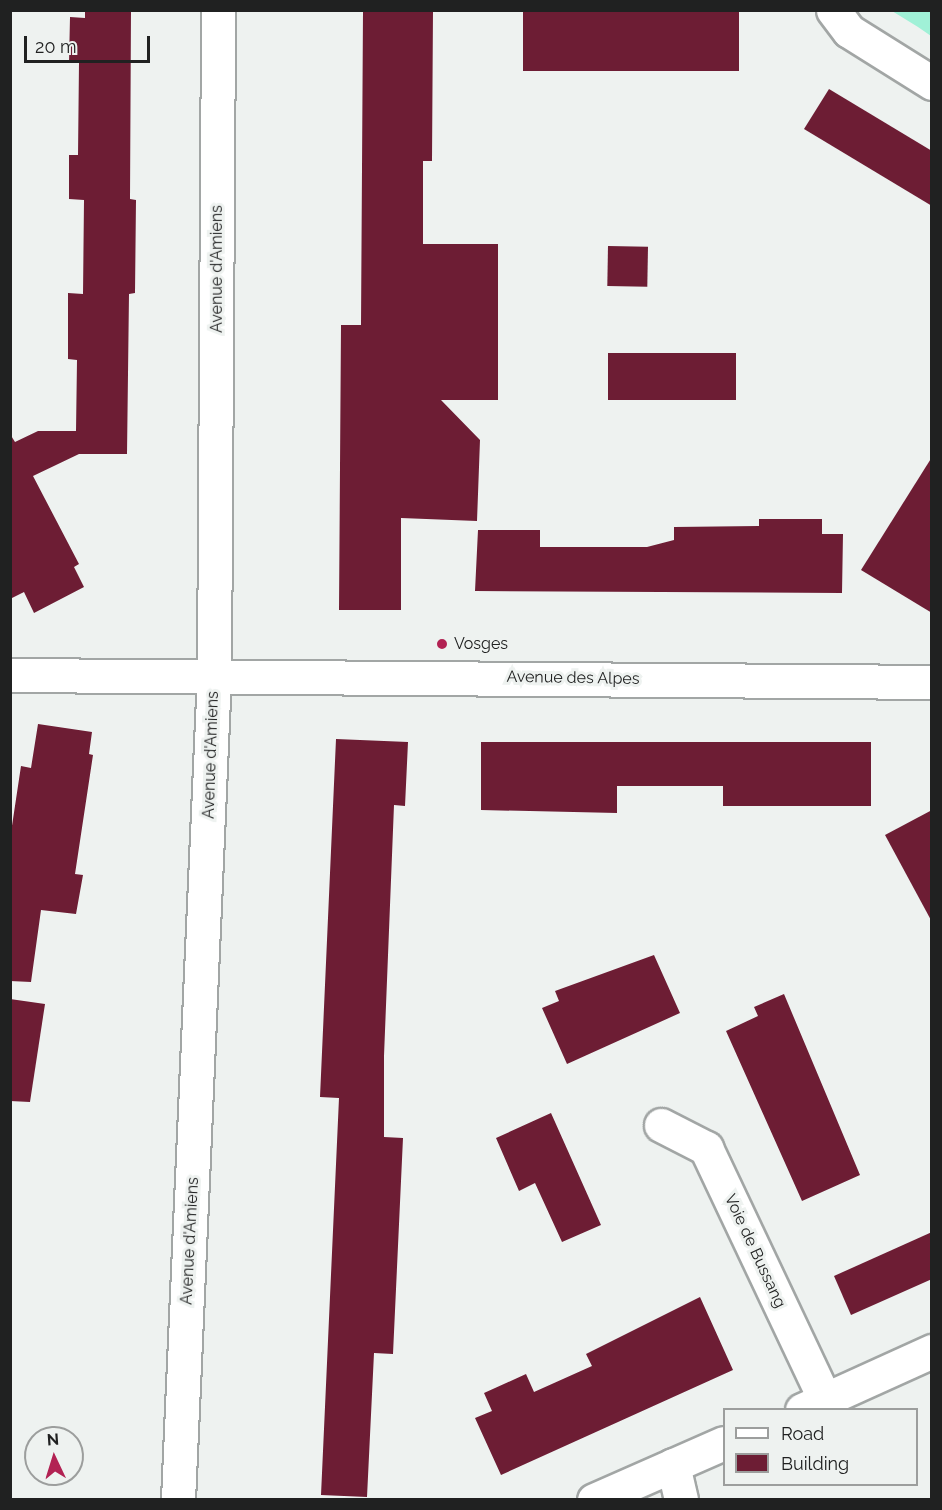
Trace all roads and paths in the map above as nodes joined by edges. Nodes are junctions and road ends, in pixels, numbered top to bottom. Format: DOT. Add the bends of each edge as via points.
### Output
graph roads {
  1 [pos="219,10"];
  2 [pos="833,10"];
  3 [pos="932,83"];
  4 [pos="214,674"];
  5 [pos="10,675"];
  6 [pos="932,682"];
  7 [pos="662,1125"];
  8 [pos="932,1351"];
  9 [pos="814,1405"];
  10 [pos="723,1443"];
  11 [pos="673,1466"];
  12 [pos="178,1500"];
  13 [pos="594,1500"];
  14 [pos="681,1500"];
  1 -- 4 [label="street, Avenue d'Amiens"];
  2 -- 3 [label="street" via="849,31"];
  4 -- 5 [label="street, Avenue des Alpes"];
  4 -- 6 [label="street, Avenue des Alpes"];
  4 -- 12 [label="street, Avenue d'Amiens"];
  7 -- 9 [label="street, Voie de Bussang" via="706,1148"];
  8 -- 9 [label="street"];
  10 -- 11 [label="street"];
  11 -- 13 [label="street"];
  11 -- 14 [label="street"];
}
